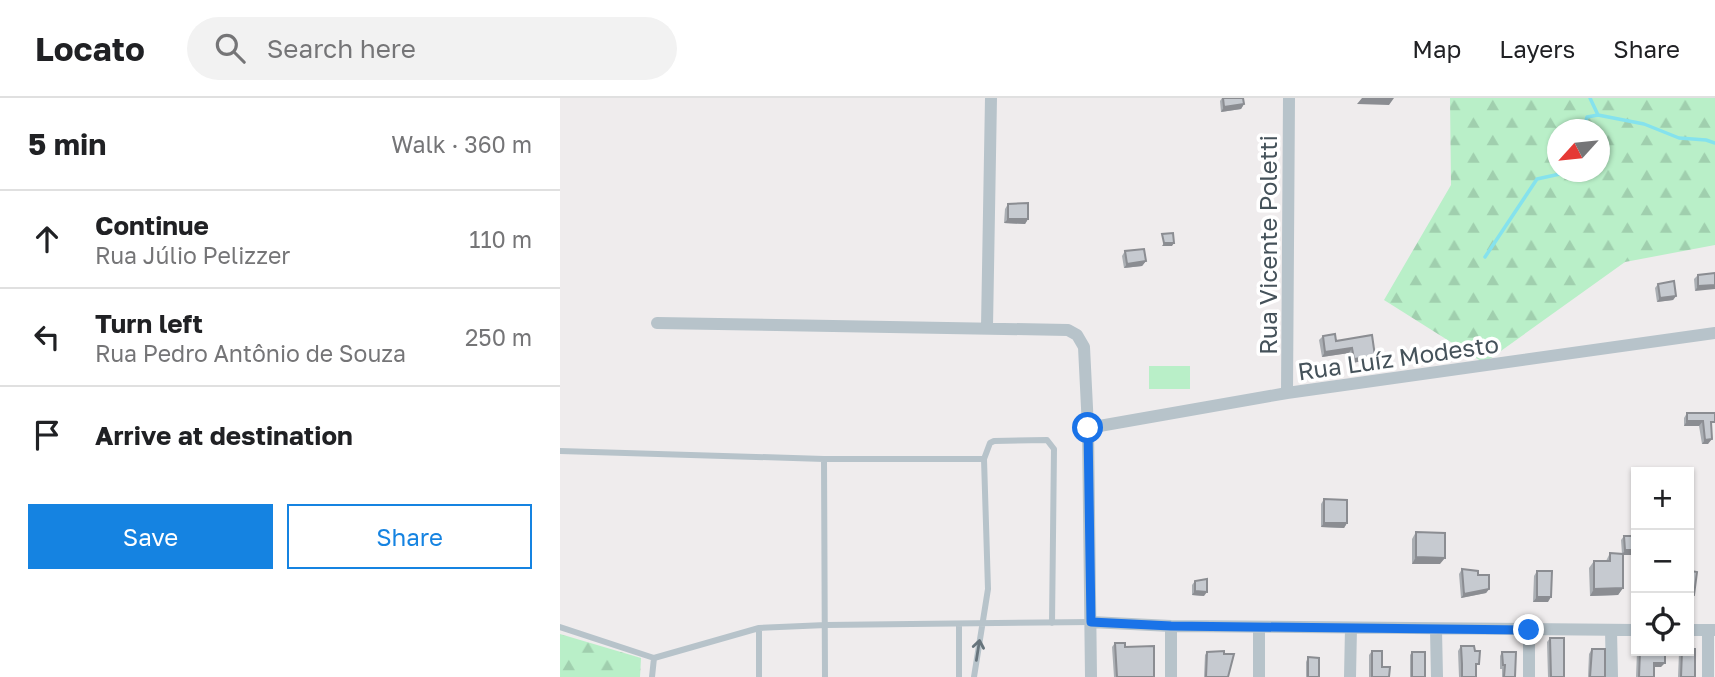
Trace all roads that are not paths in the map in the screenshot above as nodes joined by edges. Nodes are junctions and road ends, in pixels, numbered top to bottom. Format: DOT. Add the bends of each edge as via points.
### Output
graph roads {
  1 [pos="991,98"];
  2 [pos="1289,98"];
  3 [pos="657,323"];
  4 [pos="987,327"];
  5 [pos="1715,332"];
  6 [pos="1287,393"];
  7 [pos="1088,428"];
  8 [pos="560,451"];
  9 [pos="824,459"];
  10 [pos="984,459"];
  11 [pos="1052,622"];
  12 [pos="1091,622"];
  13 [pos="982,623"];
  14 [pos="959,624"];
  15 [pos="826,625"];
  16 [pos="1171,626"];
  17 [pos="560,627"];
  18 [pos="1259,627"];
  19 [pos="759,628"];
  20 [pos="1351,628"];
  21 [pos="1436,630"];
  22 [pos="1529,630"];
  23 [pos="1611,630"];
  24 [pos="1631,630"];
  25 [pos="1711,630"];
  26 [pos="654,658"];
  27 [pos="652,677"];
  28 [pos="759,677"];
  29 [pos="825,677"];
  30 [pos="959,677"];
  31 [pos="974,677"];
  32 [pos="1091,677"];
  33 [pos="1171,677"];
  34 [pos="1259,677"];
  35 [pos="1350,677"];
  36 [pos="1437,677"];
  37 [pos="1529,677"];
  38 [pos="1612,677"];
  39 [pos="1708,677"];
  1 -- 4 [label="street"];
  2 -- 6 [label="street, Rua Vicente Poletti"];
  3 -- 4 [label="street"];
  4 -- 7 [label="street" via="1068,330 1077,335 1084,347"];
  5 -- 6 [label="street, Rua Luíz Modesto"];
  6 -- 7 [label="street, Rua Luíz Modesto"];
  7 -- 12 [label="street"];
  8 -- 9 [label="lane"];
  9 -- 10 [label="lane"];
  9 -- 15 [label="lane"];
  10 -- 11 [label="lane" via="994,441 1047,440 1054,449"];
  10 -- 13 [label="lane" via="988,589"];
  11 -- 12 [label="lane"];
  11 -- 13 [label="lane"];
  12 -- 16 [label="street"];
  12 -- 32 [label="street"];
  13 -- 14 [label="lane"];
  31 -- 13 [label="lane, one-way"];
  14 -- 15 [label="lane"];
  14 -- 30 [label="lane"];
  15 -- 19 [label="lane"];
  15 -- 29 [label="lane"];
  16 -- 18 [label="street"];
  16 -- 33 [label="street"];
  17 -- 26 [label="lane"];
  18 -- 20 [label="street"];
  18 -- 34 [label="street"];
  19 -- 26 [label="lane"];
  19 -- 28 [label="lane"];
  20 -- 21 [label="street"];
  20 -- 35 [label="street"];
  21 -- 22 [label="street"];
  21 -- 36 [label="street"];
  22 -- 23 [label="street"];
  22 -- 37 [label="street"];
  23 -- 24 [label="street"];
  23 -- 38 [label="street"];
  25 -- 39 [label="street"];
  26 -- 27 [label="lane"];
}
